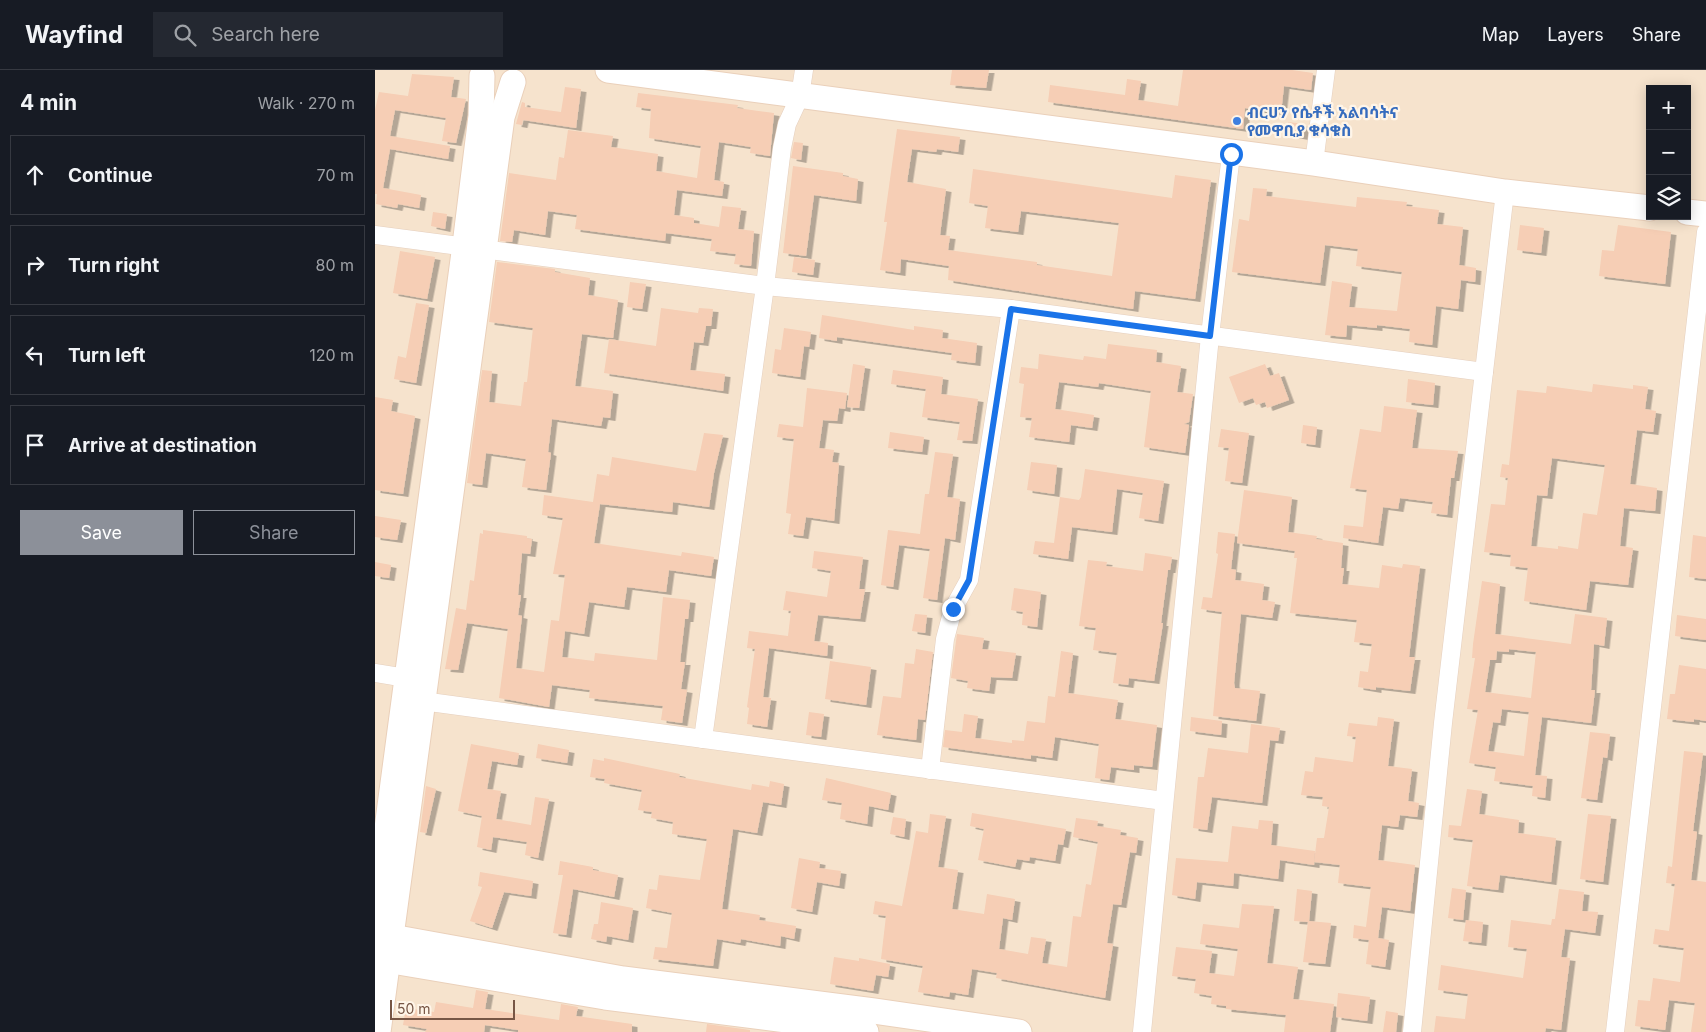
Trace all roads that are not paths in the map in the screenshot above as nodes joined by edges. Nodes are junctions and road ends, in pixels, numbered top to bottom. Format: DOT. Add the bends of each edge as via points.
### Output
graph roads {
  1 [pos="607,70"];
  2 [pos="804,70"];
  3 [pos="1326,70"];
  4 [pos="645,72"];
  5 [pos="480,73"];
  6 [pos="519,76"];
  7 [pos="800,96"];
  8 [pos="1231,154"];
  9 [pos="1314,163"];
  10 [pos="1505,192"];
  11 [pos="1646,208"];
  12 [pos="1691,212"];
  13 [pos="1706,214"];
  14 [pos="1706,232"];
  15 [pos="375,235"];
  16 [pos="475,247"];
  17 [pos="765,286"];
  18 [pos="1011,309"];
  19 [pos="1210,336"];
  20 [pos="1483,372"];
  21 [pos="375,673"];
  22 [pos="406,678"];
  23 [pos="422,701"];
  24 [pos="703,739"];
  25 [pos="929,770"];
  26 [pos="1163,801"];
  27 [pos="381,941"];
  28 [pos="897,1023"];
  29 [pos="870,1025"];
  30 [pos="378,1032"];
  31 [pos="1019,1032"];
  32 [pos="1142,1032"];
  33 [pos="1412,1032"];
  34 [pos="1615,1032"];
  1 -- 4 [label="street"];
  2 -- 7 [label="street"];
  3 -- 9 [label="street"];
  4 -- 7 [label="street"];
  5 -- 6 [label="street" via="497,84"];
  5 -- 16 [label="street"];
  6 -- 16 [label="street" via="502,117"];
  7 -- 8 [label="street"];
  7 -- 17 [label="street" via="787,124 782,148"];
  8 -- 9 [label="street"];
  8 -- 19 [label="street"];
  9 -- 10 [label="street"];
  10 -- 11 [label="street"];
  10 -- 20 [label="street"];
  12 -- 13 [label="street"];
  14 -- 34 [label="street"];
  15 -- 16 [label="street"];
  16 -- 17 [label="street"];
  16 -- 22 [label="street"];
  16 -- 23 [label="street"];
  17 -- 18 [label="street"];
  17 -- 24 [label="street"];
  18 -- 19 [label="street"];
  18 -- 25 [label="street" via="969,580 953,609 945,640"];
  19 -- 20 [label="street"];
  19 -- 26 [label="street"];
  20 -- 33 [label="street"];
  21 -- 22 [label="street"];
  22 -- 27 [label="street"];
  23 -- 24 [label="street"];
  23 -- 27 [label="street"];
  24 -- 25 [label="street"];
  25 -- 26 [label="street"];
  26 -- 32 [label="street"];
  27 -- 29 [label="street" via="623,979"];
  27 -- 30 [label="street"];
  28 -- 29 [label="street"];
  28 -- 31 [label="street"];
}
